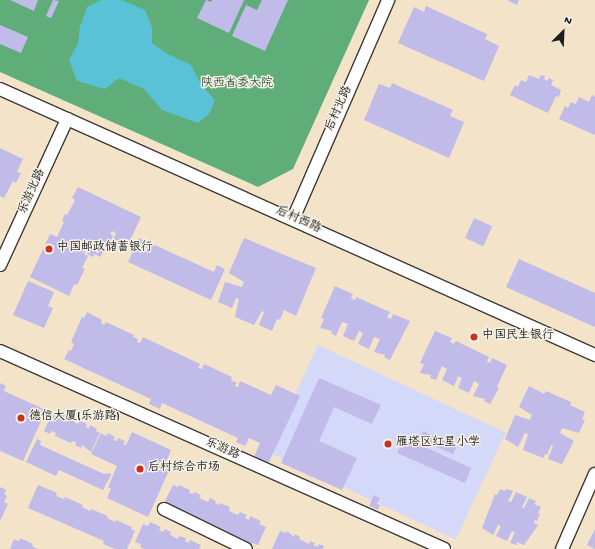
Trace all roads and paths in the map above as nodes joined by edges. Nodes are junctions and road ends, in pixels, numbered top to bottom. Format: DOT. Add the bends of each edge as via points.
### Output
graph roads {
  1 [pos="388,0"];
  2 [pos="0,89"];
  3 [pos="67,119"];
  4 [pos="292,219"];
  5 [pos="0,265"];
  6 [pos="0,351"];
  7 [pos="595,355"];
  8 [pos="595,474"];
  9 [pos="164,509"];
  10 [pos="228,545"];
  11 [pos="246,549"];
  12 [pos="444,549"];
  13 [pos="562,549"];
  1 -- 4 [label="street, 后村北路"];
  2 -- 3 [label="street, 后村西路"];
  3 -- 4 [label="street, 后村西路"];
  3 -- 5 [label="street, 乐游北路"];
  4 -- 7 [label="street, 后村西路"];
  6 -- 12 [label="street, 乐游路"];
  8 -- 13 [label="street"];
  9 -- 10 [label="street"];
  10 -- 11 [label="street"];
}
